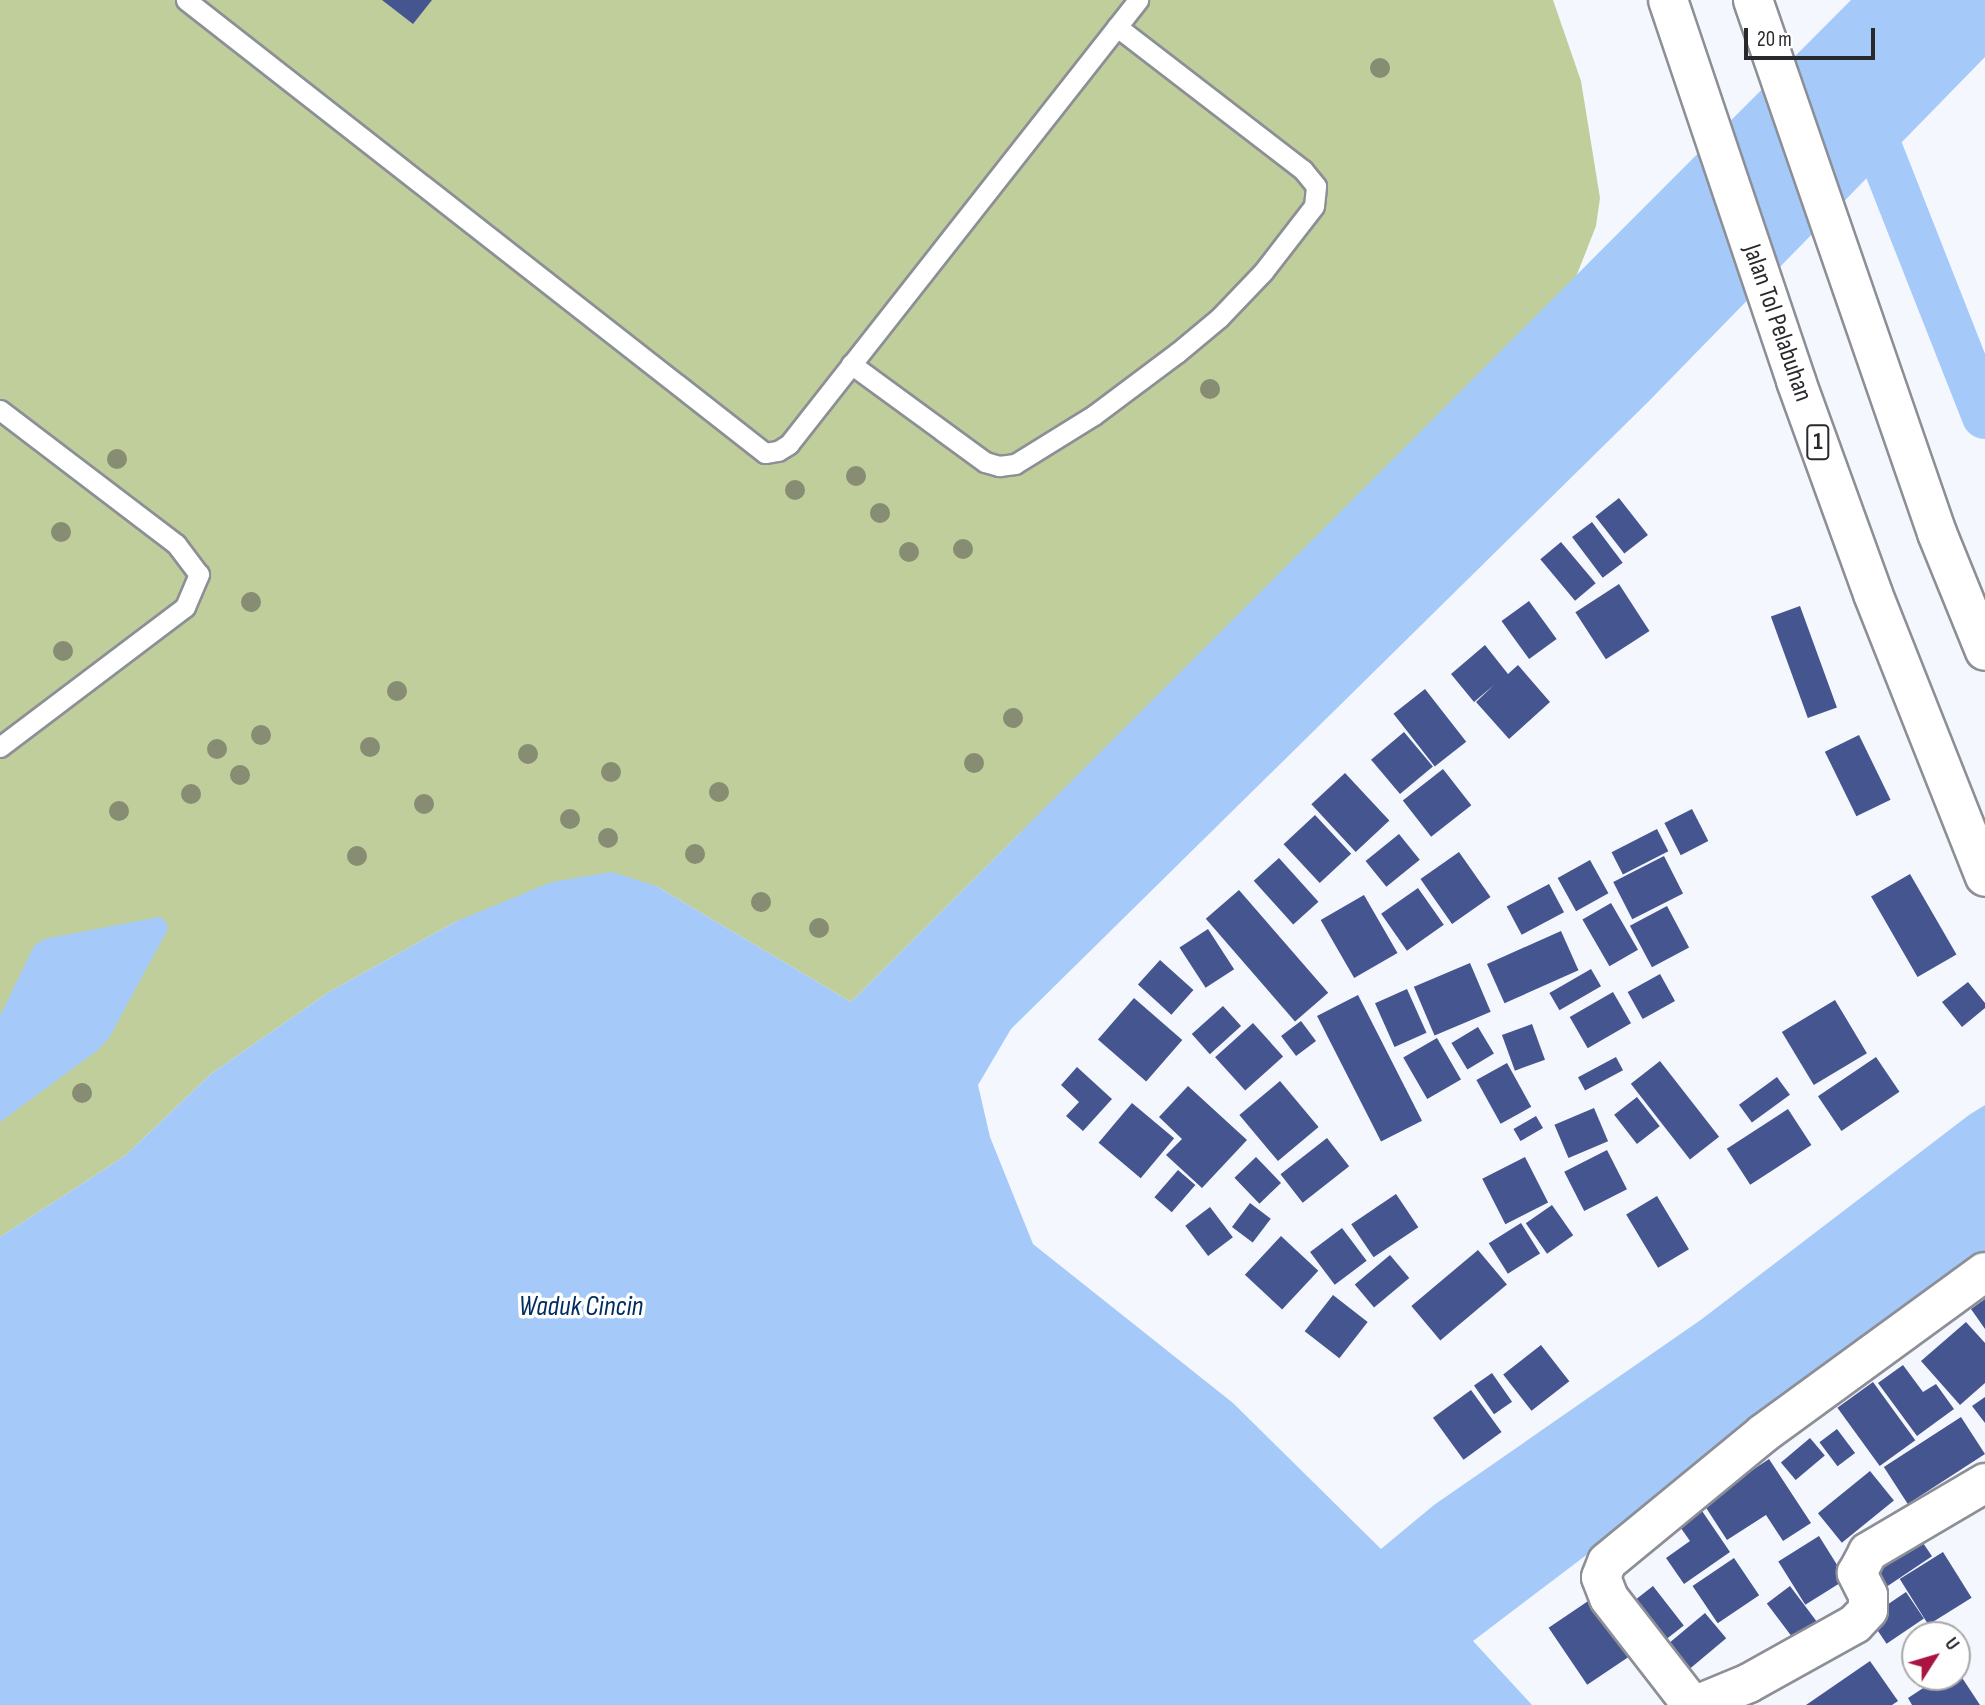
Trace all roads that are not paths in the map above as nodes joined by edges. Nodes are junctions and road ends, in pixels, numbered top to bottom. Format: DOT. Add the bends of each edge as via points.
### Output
graph roads {
  1 [pos="186,0"];
  2 [pos="1138,0"];
  3 [pos="1668,0"];
  4 [pos="1753,0"];
  5 [pos="1116,27"];
  6 [pos="851,364"];
  7 [pos="0,410"];
  8 [pos="1985,651"];
  9 [pos="0,747"];
  10 [pos="1985,877"];
  11 [pos="1985,1272"];
  12 [pos="1985,1483"];
  13 [pos="1694,1705"];
  1 -- 6 [label="lane" via="765,453 789,444"];
  2 -- 5 [label="lane"];
  3 -- 10 [label="main road, Jalan Tol Pelabuhan / 1" via="1873,594"];
  4 -- 8 [label="main road" via="1937,533"];
  5 -- 6 [label="lane"];
  5 -- 6 [label="lane" via="1303,170 1316,186 1314,206 1263,272 1177,353 1094,415 1015,464 985,462"];
  7 -- 9 [label="lane" via="176,544 199,574 185,607"];
  11 -- 13 [label="main road" via="1763,1433 1607,1562 1601,1577 1609,1598"];
  12 -- 13 [label="main road" via="1868,1552 1857,1573 1868,1595 1868,1609 1855,1624 1749,1683"];
}
